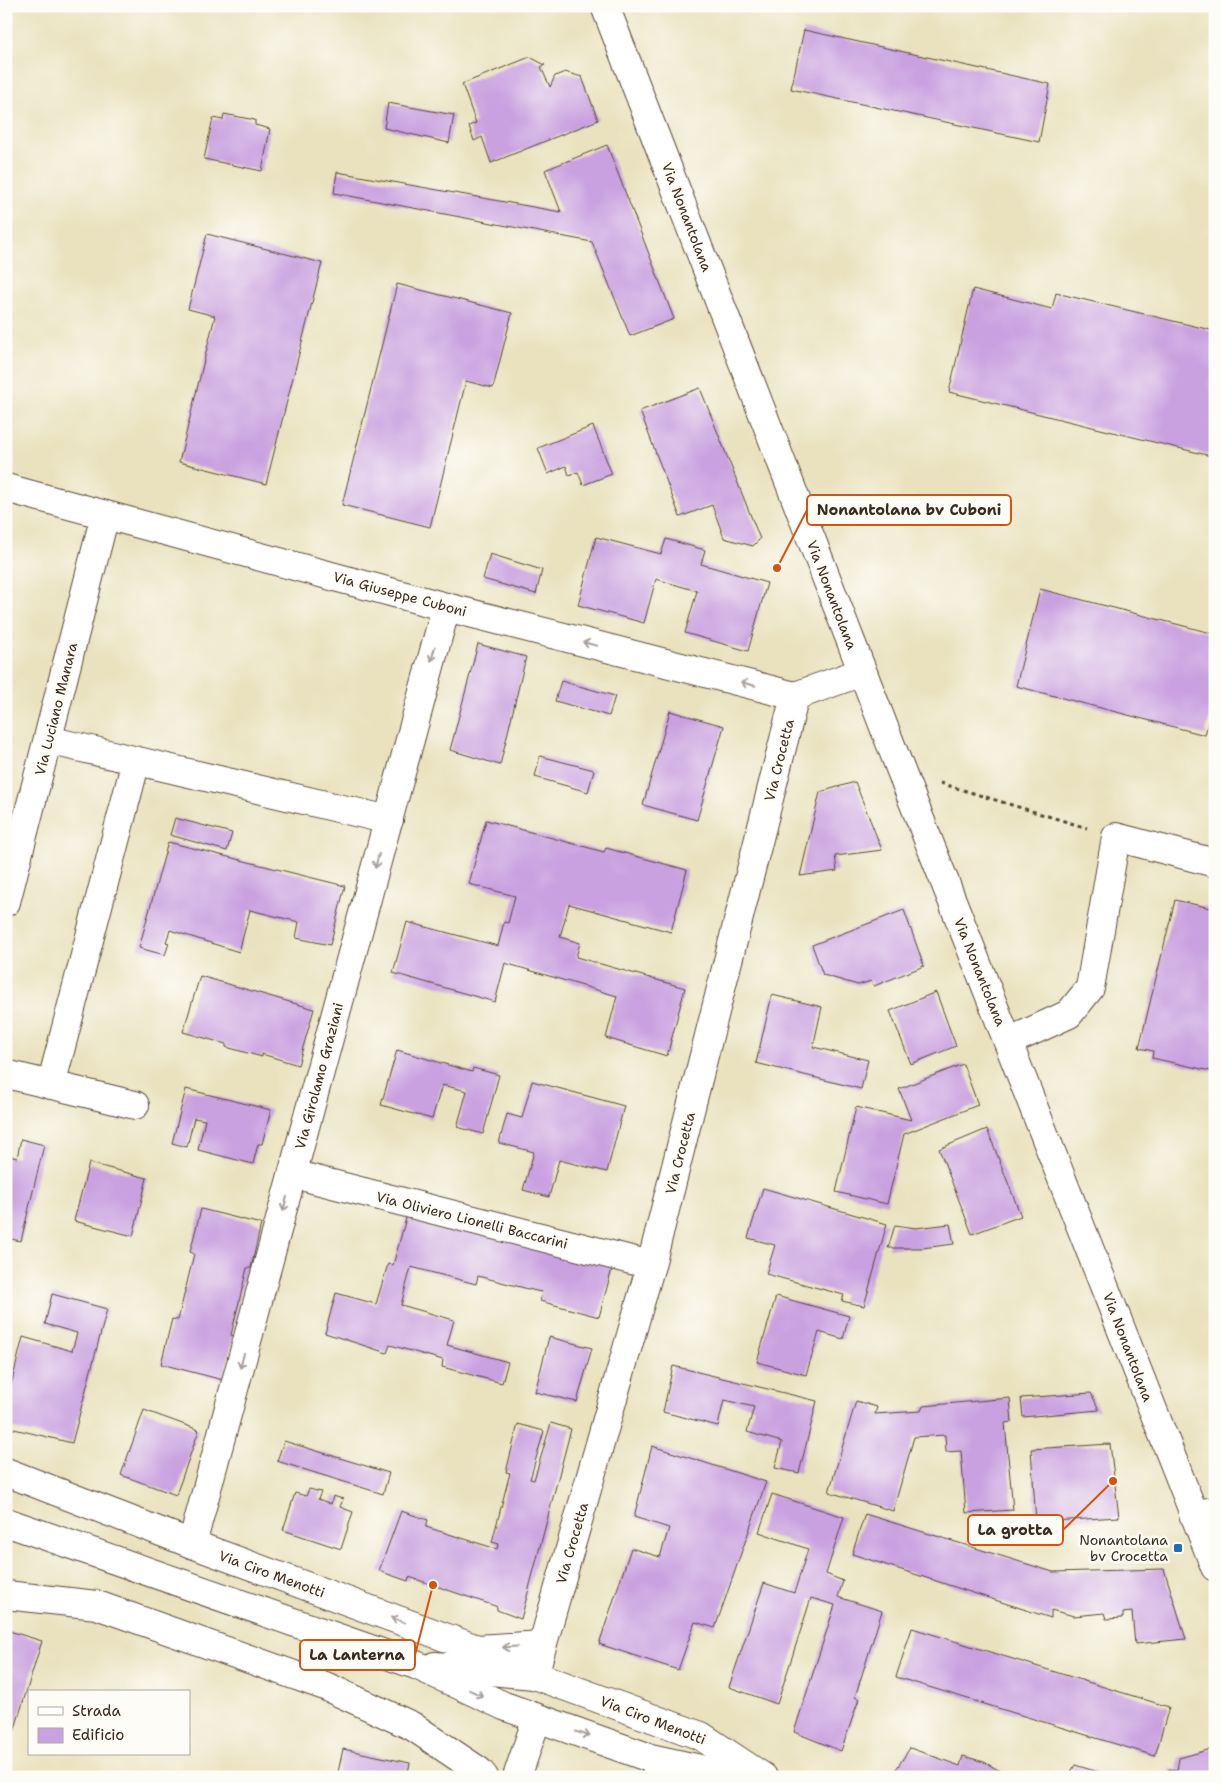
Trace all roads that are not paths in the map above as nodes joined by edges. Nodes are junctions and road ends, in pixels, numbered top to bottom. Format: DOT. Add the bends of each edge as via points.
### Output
graph roads {
  1 [pos="606,6"];
  2 [pos="6,488"];
  3 [pos="105,515"];
  4 [pos="446,607"];
  5 [pos="862,672"];
  6 [pos="795,696"];
  7 [pos="48,740"];
  8 [pos="136,761"];
  9 [pos="389,820"];
  10 [pos="1215,863"];
  11 [pos="6,902"];
  12 [pos="1008,1042"];
  13 [pos="6,1074"];
  14 [pos="51,1085"];
  15 [pos="135,1105"];
  16 [pos="293,1174"];
  17 [pos="651,1265"];
  18 [pos="6,1472"];
  19 [pos="1204,1513"];
  20 [pos="6,1522"];
  21 [pos="192,1544"];
  22 [pos="1215,1567"];
  23 [pos="6,1594"];
  24 [pos="542,1645"];
  25 [pos="416,1665"];
  26 [pos="534,1675"];
  27 [pos="537,1718"];
  28 [pos="651,1767"];
  29 [pos="484,1777"];
  30 [pos="517,1777"];
  31 [pos="737,1777"];
  32 [pos="763,1777"];
  1 -- 5 [label="street, Via Nonantolana"];
  2 -- 3 [label="street, Via Giuseppe Cuboni"];
  3 -- 4 [label="street, Via Giuseppe Cuboni"];
  3 -- 7 [label="street, Via Luciano Manara"];
  6 -- 4 [label="street, Via Giuseppe Cuboni, one-way"];
  4 -- 9 [label="street, Via Girolamo Graziani, one-way"];
  5 -- 6 [label="street"];
  5 -- 12 [label="street, Via Nonantolana"];
  6 -- 17 [label="street, Via Crocetta"];
  7 -- 8 [label="street"];
  7 -- 11 [label="street, Via Luciano Manara"];
  8 -- 9 [label="street"];
  8 -- 14 [label="street"];
  9 -- 16 [label="street, Via Girolamo Graziani, one-way"];
  10 -- 12 [label="street, Via Nonantolana" via="1116,837 1090,988 1069,1014"];
  12 -- 19 [label="street, Via Nonantolana"];
  13 -- 14 [label="street"];
  14 -- 15 [label="street"];
  16 -- 17 [label="street, Via Oliviero Lionelli Baccarini"];
  16 -- 21 [label="street, Via Girolamo Graziani, one-way"];
  17 -- 24 [label="street, Via Crocetta"];
  18 -- 21 [label="street, Via Ciro Menotti"];
  19 -- 22 [label="street, Via Nonantolana"];
  20 -- 25 [label="street, Via Ciro Menotti"];
  24 -- 21 [label="street, Via Ciro Menotti, one-way" via="477,1649"];
  23 -- 29 [label="street" via="97,1605 325,1686 412,1726 480,1771"];
  24 -- 26 [label="street, Via Crocetta"];
  25 -- 26 [label="street, Via Ciro Menotti"];
  25 -- 27 [label="street, Via Ciro Menotti, one-way"];
  26 -- 32 [label="street, Via Ciro Menotti" via="701,1736"];
  27 -- 28 [label="street, Via Ciro Menotti, one-way"];
  27 -- 30 [label="street"];
  28 -- 31 [label="street, Via Ciro Menotti"];
}
